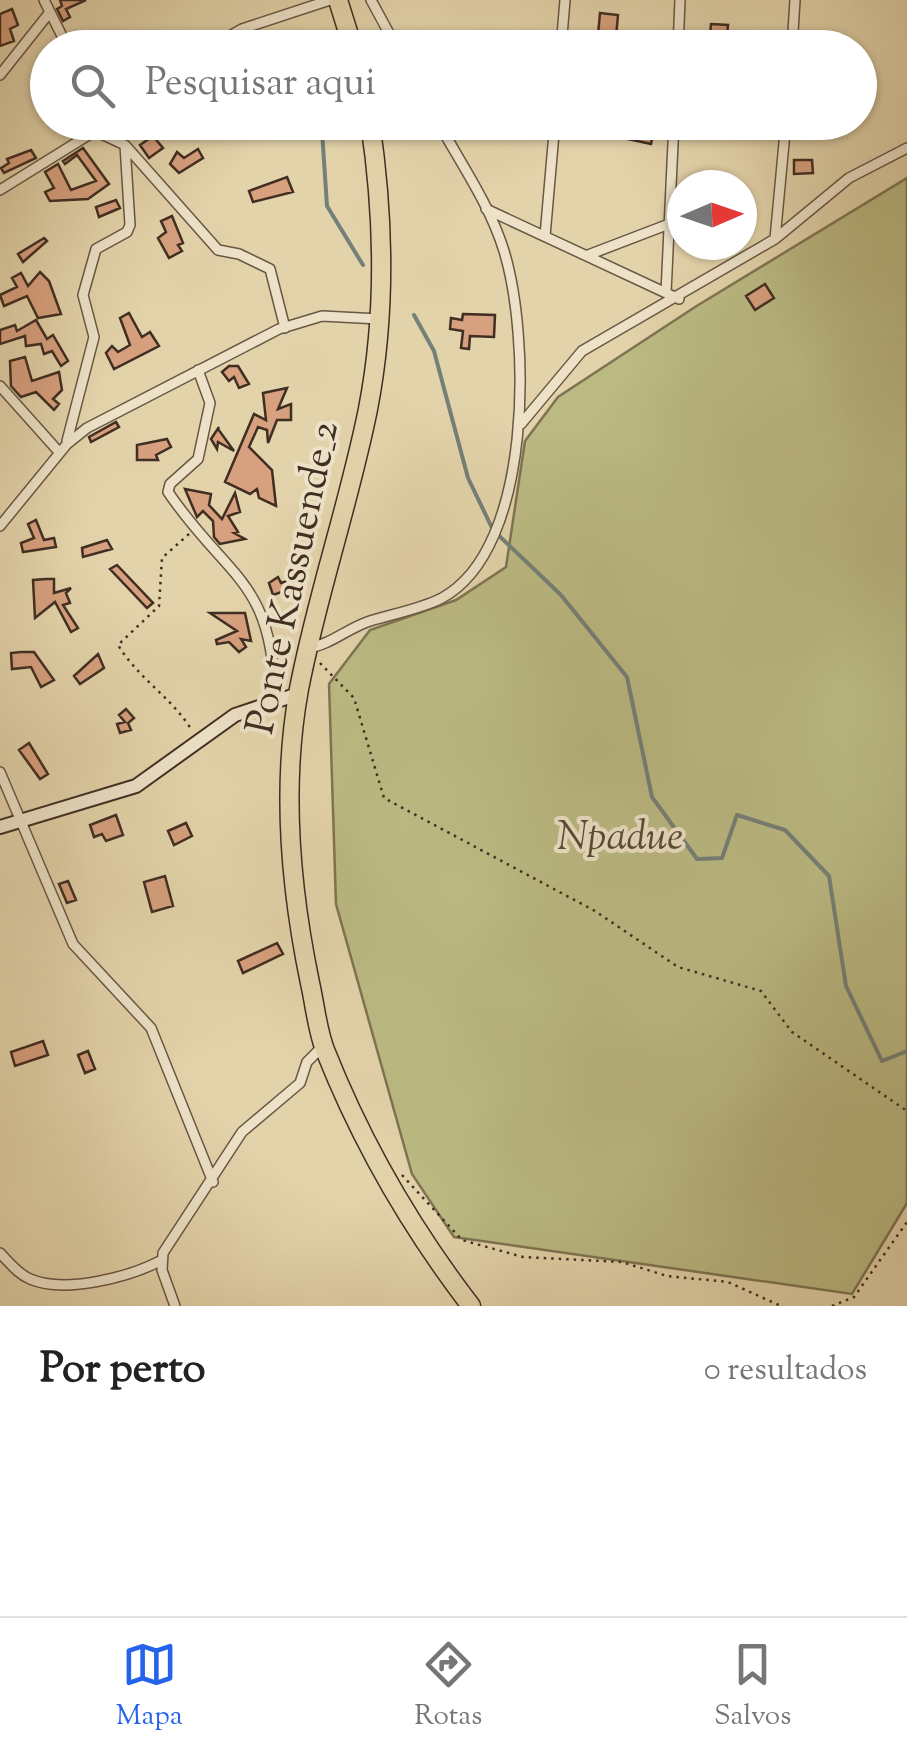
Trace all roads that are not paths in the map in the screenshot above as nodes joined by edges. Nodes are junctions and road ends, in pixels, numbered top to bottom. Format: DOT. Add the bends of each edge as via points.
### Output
graph roads {
  1 [pos="44,0"];
  2 [pos="330,0"];
  3 [pos="338,0"];
  4 [pos="370,0"];
  5 [pos="565,0"];
  6 [pos="680,0"];
  7 [pos="795,0"];
  8 [pos="50,12"];
  9 [pos="36,30"];
  10 [pos="59,30"];
  11 [pos="242,30"];
  12 [pos="347,30"];
  13 [pos="387,30"];
  14 [pos="562,30"];
  15 [pos="679,30"];
  16 [pos="793,30"];
  17 [pos="30,38"];
  18 [pos="0,76"];
  19 [pos="75,140"];
  20 [pos="117,140"];
  21 [pos="373,140"];
  22 [pos="448,140"];
  23 [pos="553,140"];
  24 [pos="673,140"];
  25 [pos="784,140"];
  26 [pos="126,145"];
  27 [pos="907,148"];
  28 [pos="671,170"];
  29 [pos="0,190"];
  30 [pos="486,208"];
  31 [pos="667,224"];
  32 [pos="545,236"];
  33 [pos="775,239"];
  34 [pos="588,255"];
  35 [pos="667,258"];
  36 [pos="666,293"];
  37 [pos="678,298"];
  38 [pos="380,319"];
  39 [pos="286,328"];
  40 [pos="198,370"];
  41 [pos="0,386"];
  42 [pos="521,424"];
  43 [pos="63,448"];
  44 [pos="0,526"];
  45 [pos="313,647"];
  46 [pos="298,694"];
  47 [pos="275,700"];
  48 [pos="0,772"];
  49 [pos="22,818"];
  50 [pos="0,827"];
  51 [pos="323,1046"];
  52 [pos="213,1182"];
  53 [pos="0,1253"];
  54 [pos="160,1261"];
  55 [pos="175,1306"];
  56 [pos="471,1306"];
  1 -- 8 [label="street"];
  2 -- 11 [label="street"];
  3 -- 12 [label="highway"];
  4 -- 13 [label="street"];
  5 -- 14 [label="street"];
  6 -- 15 [label="street"];
  7 -- 16 [label="street"];
  8 -- 9 [label="street"];
  8 -- 10 [label="street"];
  17 -- 18 [label="street"];
  19 -- 29 [label="street"];
  20 -- 26 [label="street"];
  21 -- 38 [label="highway, Ponte Kassuende_2"];
  22 -- 30 [label="street"];
  23 -- 32 [label="street"];
  24 -- 28 [label="street"];
  25 -- 33 [label="street"];
  26 -- 39 [label="street" via="218,250 270,270"];
  26 -- 43 [label="street" via="130,225 99,246 84,289 94,337"];
  27 -- 33 [label="street" via="849,178"];
  30 -- 32 [label="street"];
  30 -- 42 [label="street" via="516,302"];
  31 -- 34 [label="street"];
  32 -- 34 [label="street"];
  33 -- 37 [label="street"];
  34 -- 36 [label="street"];
  35 -- 36 [label="street"];
  36 -- 37 [label="street"];
  37 -- 42 [label="street" via="582,351"];
  38 -- 39 [label="street" via="322,316"];
  38 -- 45 [label="highway, Ponte Kassuende_2" via="365,424"];
  39 -- 40 [label="street"];
  40 -- 43 [label="street" via="87,428"];
  40 -- 47 [label="street" via="210,399 198,459 168,487 194,530 262,609"];
  41 -- 43 [label="street"];
  42 -- 45 [label="street" via="512,482 477,562 459,585"];
  43 -- 44 [label="street"];
  45 -- 46 [label="highway, Ponte Kassuende_2"];
  46 -- 47 [label="street"];
  46 -- 51 [label="highway, Ponte Kassuende_2" via="290,850"];
  47 -- 49 [label="street" via="244,710 136,786"];
  48 -- 49 [label="street"];
  49 -- 50 [label="street"];
  49 -- 52 [label="street" via="73,944 151,1028"];
  51 -- 52 [label="street" via="307,1062 300,1084 242,1132"];
  51 -- 56 [label="highway, Ponte Kassuende_2" via="372,1153"];
  52 -- 54 [label="street"];
  53 -- 54 [label="street" via="25,1278 51,1282 120,1280"];
  54 -- 55 [label="street"];
}
